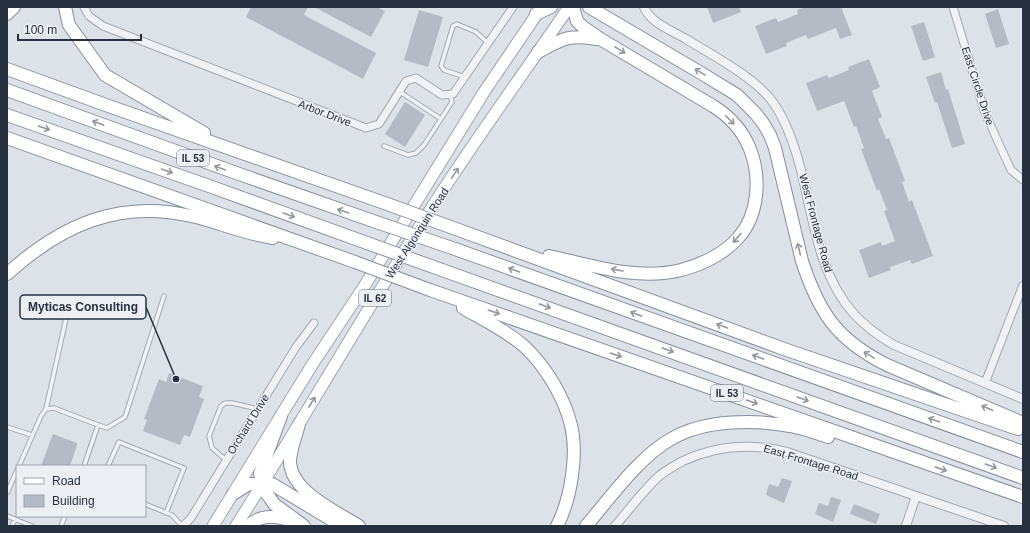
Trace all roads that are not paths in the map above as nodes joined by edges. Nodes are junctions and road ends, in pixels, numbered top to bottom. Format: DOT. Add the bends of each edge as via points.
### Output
graph roads {
  1 [pos="14,7"];
  2 [pos="65,7"];
  3 [pos="84,7"];
  4 [pos="513,7"];
  5 [pos="551,7"];
  6 [pos="569,7"];
  7 [pos="573,7"];
  8 [pos="589,7"];
  9 [pos="609,7"];
  10 [pos="644,7"];
  11 [pos="953,7"];
  12 [pos="539,11"];
  13 [pos="7,14"];
  14 [pos="642,37"];
  15 [pos="602,40"];
  16 [pos="488,43"];
  17 [pos="538,52"];
  18 [pos="7,69"];
  19 [pos="464,77"];
  20 [pos="7,90"];
  21 [pos="400,92"];
  22 [pos="449,94"];
  23 [pos="7,116"];
  24 [pos="441,119"];
  25 [pos="7,138"];
  26 [pos="384,146"];
  27 [pos="242,152"];
  28 [pos="1023,180"];
  29 [pos="299,242"];
  30 [pos="508,248"];
  31 [pos="7,274"];
  32 [pos="1023,285"];
  33 [pos="430,290"];
  34 [pos="164,296"];
  35 [pos="69,305"];
  36 [pos="314,323"];
  37 [pos="985,383"];
  38 [pos="1023,399"];
  39 [pos="258,409"];
  40 [pos="46,410"];
  41 [pos="281,416"];
  42 [pos="1023,423"];
  43 [pos="299,424"];
  44 [pos="98,425"];
  45 [pos="7,427"];
  46 [pos="1023,431"];
  47 [pos="32,435"];
  48 [pos="1023,452"];
  49 [pos="226,460"];
  50 [pos="916,460"];
  51 [pos="19,465"];
  52 [pos="84,465"];
  53 [pos="108,465"];
  54 [pos="16,472"];
  55 [pos="1023,478"];
  56 [pos="263,483"];
  57 [pos="7,493"];
  58 [pos="233,494"];
  59 [pos="916,496"];
  60 [pos="1023,498"];
  61 [pos="146,504"];
  62 [pos="166,513"];
  63 [pos="7,516"];
  64 [pos="15,519"];
  65 [pos="302,525"];
  66 [pos="12,526"];
  67 [pos="32,526"];
  68 [pos="182,526"];
  69 [pos="213,526"];
  70 [pos="236,526"];
  71 [pos="248,526"];
  72 [pos="342,526"];
  73 [pos="359,526"];
  74 [pos="557,526"];
  75 [pos="586,526"];
  76 [pos="615,526"];
  77 [pos="906,526"];
  78 [pos="1004,526"];
  1 -- 13 [label="highway"];
  2 -- 27 [label="highway" via="69,25 105,76 190,126"];
  3 -- 21 [label="street, Arbor Drive" via="90,16 103,26 366,128 379,124"];
  4 -- 16 [label="street"];
  5 -- 12 [label="highway"];
  6 -- 17 [label="main road, West Algonquin Road / IL 62"];
  7 -- 15 [label="highway" via="577,21"];
  8 -- 14 [label="highway"];
  9 -- 14 [label="highway" via="613,14"];
  10 -- 37 [label="street, West Frontage Road" via="652,19 726,63 772,101 796,148 822,255 831,279 854,315 894,345"];
  11 -- 28 [label="street, East Circle Drive" via="985,113 1010,170"];
  12 -- 41 [label="main road, West Algonquin Road / IL 62" via="484,92"];
  42 -- 14 [label="highway, one-way" via="887,365 867,355 844,337 818,302 807,276 779,160 763,123 737,95"];
  15 -- 17 [label="highway" via="582,36 571,37"];
  15 -- 30 [label="highway, one-way" via="721,111 739,130 749,148 755,171 756,197 750,219 738,238 716,255 692,267 667,272 647,274 620,271"];
  16 -- 19 [label="street"];
  16 -- 19 [label="lane" via="476,32 457,24 453,26 441,66 444,70"];
  43 -- 17 [label="main road, West Algonquin Road / IL 62, one-way" via="435,202"];
  18 -- 27 [label="highway, IL 53"];
  19 -- 22 [label="street" via="453,94"];
  48 -- 20 [label="highway, IL 53, one-way, bridge"];
  21 -- 22 [label="street, Arbor Drive" via="406,81 416,78 442,95"];
  21 -- 24 [label="lane"];
  22 -- 24 [label="lane" via="452,102"];
  23 -- 55 [label="highway, IL 53, one-way, bridge"];
  24 -- 26 [label="lane" via="416,153 408,155"];
  25 -- 29 [label="highway, IL 53"];
  27 -- 30 [label="highway, IL 53, bridge"];
  29 -- 31 [label="highway" via="253,235 175,213 131,212 80,224 44,245"];
  29 -- 33 [label="highway, IL 53, bridge"];
  46 -- 30 [label="highway, IL 53, one-way" via="784,349"];
  32 -- 37 [label="street"];
  33 -- 50 [label="highway, IL 53, one-way"];
  33 -- 74 [label="highway" via="491,323 518,342 536,359 555,387 568,415 572,443 570,484 566,504"];
  34 -- 44 [label="lane" via="125,417 108,428"];
  35 -- 40 [label="lane"];
  36 -- 39 [label="street, Orchard Drive"];
  37 -- 38 [label="street, West Frontage Road"];
  39 -- 49 [label="street, Orchard Drive"];
  39 -- 49 [label="lane" via="232,403 221,406 209,436 212,448"];
  40 -- 44 [label="lane" via="54,408"];
  40 -- 47 [label="lane"];
  41 -- 56 [label="highway" via="260,473"];
  41 -- 58 [label="main road, West Algonquin Road / IL 62"];
  43 -- 56 [label="main road, West Algonquin Road / IL 62"];
  43 -- 73 [label="highway" via="290,460 295,478 309,494"];
  44 -- 52 [label="lane"];
  45 -- 47 [label="lane"];
  47 -- 51 [label="lane"];
  49 -- 68 [label="street, Orchard Drive" via="191,518"];
  50 -- 60 [label="highway, IL 53, one-way"];
  50 -- 75 [label="highway" via="795,427 745,422 720,424 694,430 659,447"];
  53 -- 62 [label="lane" via="119,442 184,468"];
  54 -- 57 [label="lane"];
  56 -- 58 [label="highway" via="249,484"];
  56 -- 65 [label="highway" via="274,504"];
  56 -- 70 [label="main road, West Algonquin Road / IL 62"];
  56 -- 72 [label="highway" via="272,484"];
  58 -- 69 [label="main road, West Algonquin Road / IL 62"];
  59 -- 76 [label="street, East Frontage Road" via="774,449 758,446 732,447 705,452 668,470 658,477"];
  59 -- 77 [label="street"];
  59 -- 78 [label="street, East Frontage Road"];
  61 -- 62 [label="lane"];
  62 -- 68 [label="lane" via="172,515"];
  63 -- 64 [label="lane"];
  64 -- 66 [label="lane"];
  64 -- 67 [label="lane"];
  65 -- 71 [label="highway" via="267,516"];
}
